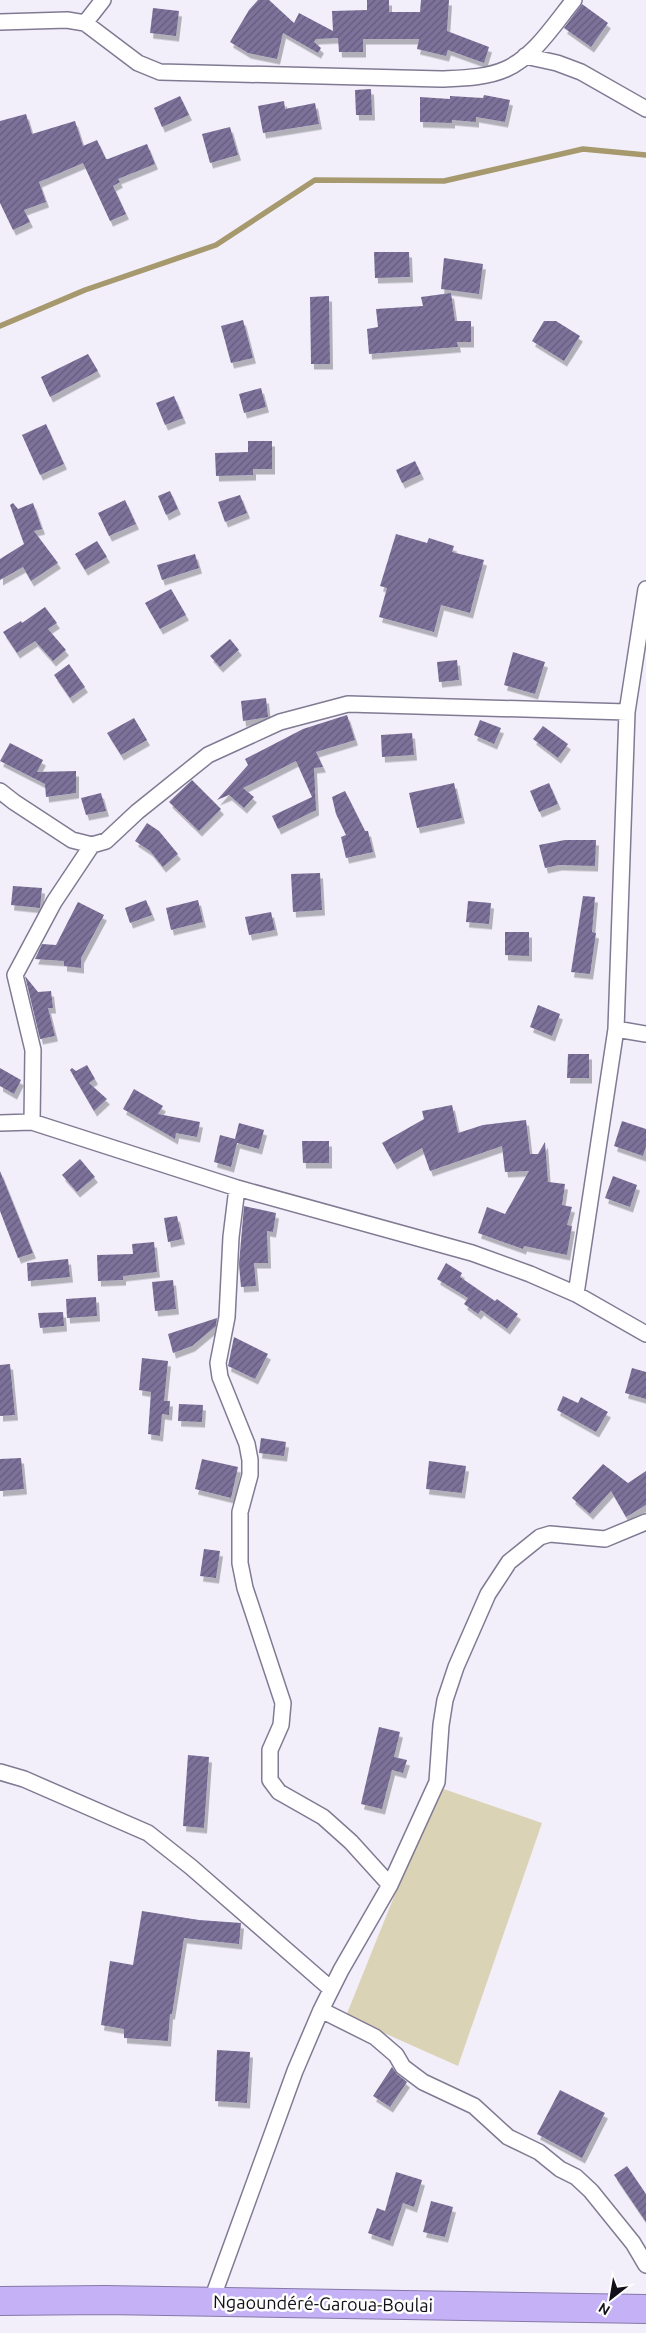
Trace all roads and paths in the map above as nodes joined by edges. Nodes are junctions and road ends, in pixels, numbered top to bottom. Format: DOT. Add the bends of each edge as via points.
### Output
graph roads {
  1 [pos="103,0"];
  2 [pos="574,0"];
  3 [pos="0,22"];
  4 [pos="85,23"];
  5 [pos="525,56"];
  6 [pos="646,108"];
  7 [pos="646,589"];
  8 [pos="627,712"];
  9 [pos="0,791"];
  10 [pos="92,845"];
  11 [pos="616,1029"];
  12 [pos="646,1034"];
  13 [pos="32,1122"];
  14 [pos="0,1123"];
  15 [pos="237,1188"];
  16 [pos="576,1294"];
  17 [pos="646,1334"];
  18 [pos="646,1522"];
  19 [pos="0,1772"];
  20 [pos="390,1885"];
  21 [pos="331,1989"];
  22 [pos="321,2010"];
  23 [pos="646,2265"];
  24 [pos="0,2301"];
  25 [pos="210,2302"];
  26 [pos="646,2309"];
  1 -- 4 [label="street"];
  2 -- 5 [label="street"];
  3 -- 4 [label="street" via="67,20"];
  4 -- 5 [label="street" via="138,63 160,72 441,79 482,76 507,69"];
  5 -- 6 [label="street" via="581,72"];
  7 -- 8 [label="street"];
  8 -- 10 [label="street" via="348,704 280,722 208,755 106,841"];
  8 -- 11 [label="street"];
  9 -- 10 [label="street" via="72,840"];
  10 -- 13 [label="street" via="54,902 15,975 33,1050"];
  11 -- 12 [label="street"];
  11 -- 16 [label="street"];
  13 -- 14 [label="street"];
  13 -- 15 [label="street"];
  15 -- 16 [label="street" via="472,1253"];
  15 -- 20 [label="street" via="227,1317 218,1363 250,1460 250,1475 240,1512 240,1563 245,1588 283,1703 281,1725 270,1750 270,1780 279,1792 323,1817"];
  16 -- 17 [label="street"];
  18 -- 20 [label="street" via="606,1539 550,1534 540,1537 509,1562 488,1594 456,1668 442,1717 437,1782"];
  19 -- 21 [label="street" via="24,1779 148,1833"];
  20 -- 21 [label="street"];
  21 -- 22 [label="street"];
  22 -- 23 [label="street" via="375,2037 396,2055 403,2067 423,2082 474,2106 508,2137 539,2152 576,2178 591,2191 633,2243"];
  22 -- 25 [label="street" via="295,2070"];
  24 -- 25 [label="highway, Ngaoundéré-Garoua-Boulai"];
  25 -- 26 [label="highway, Ngaoundéré-Garoua-Boulai"];
}
